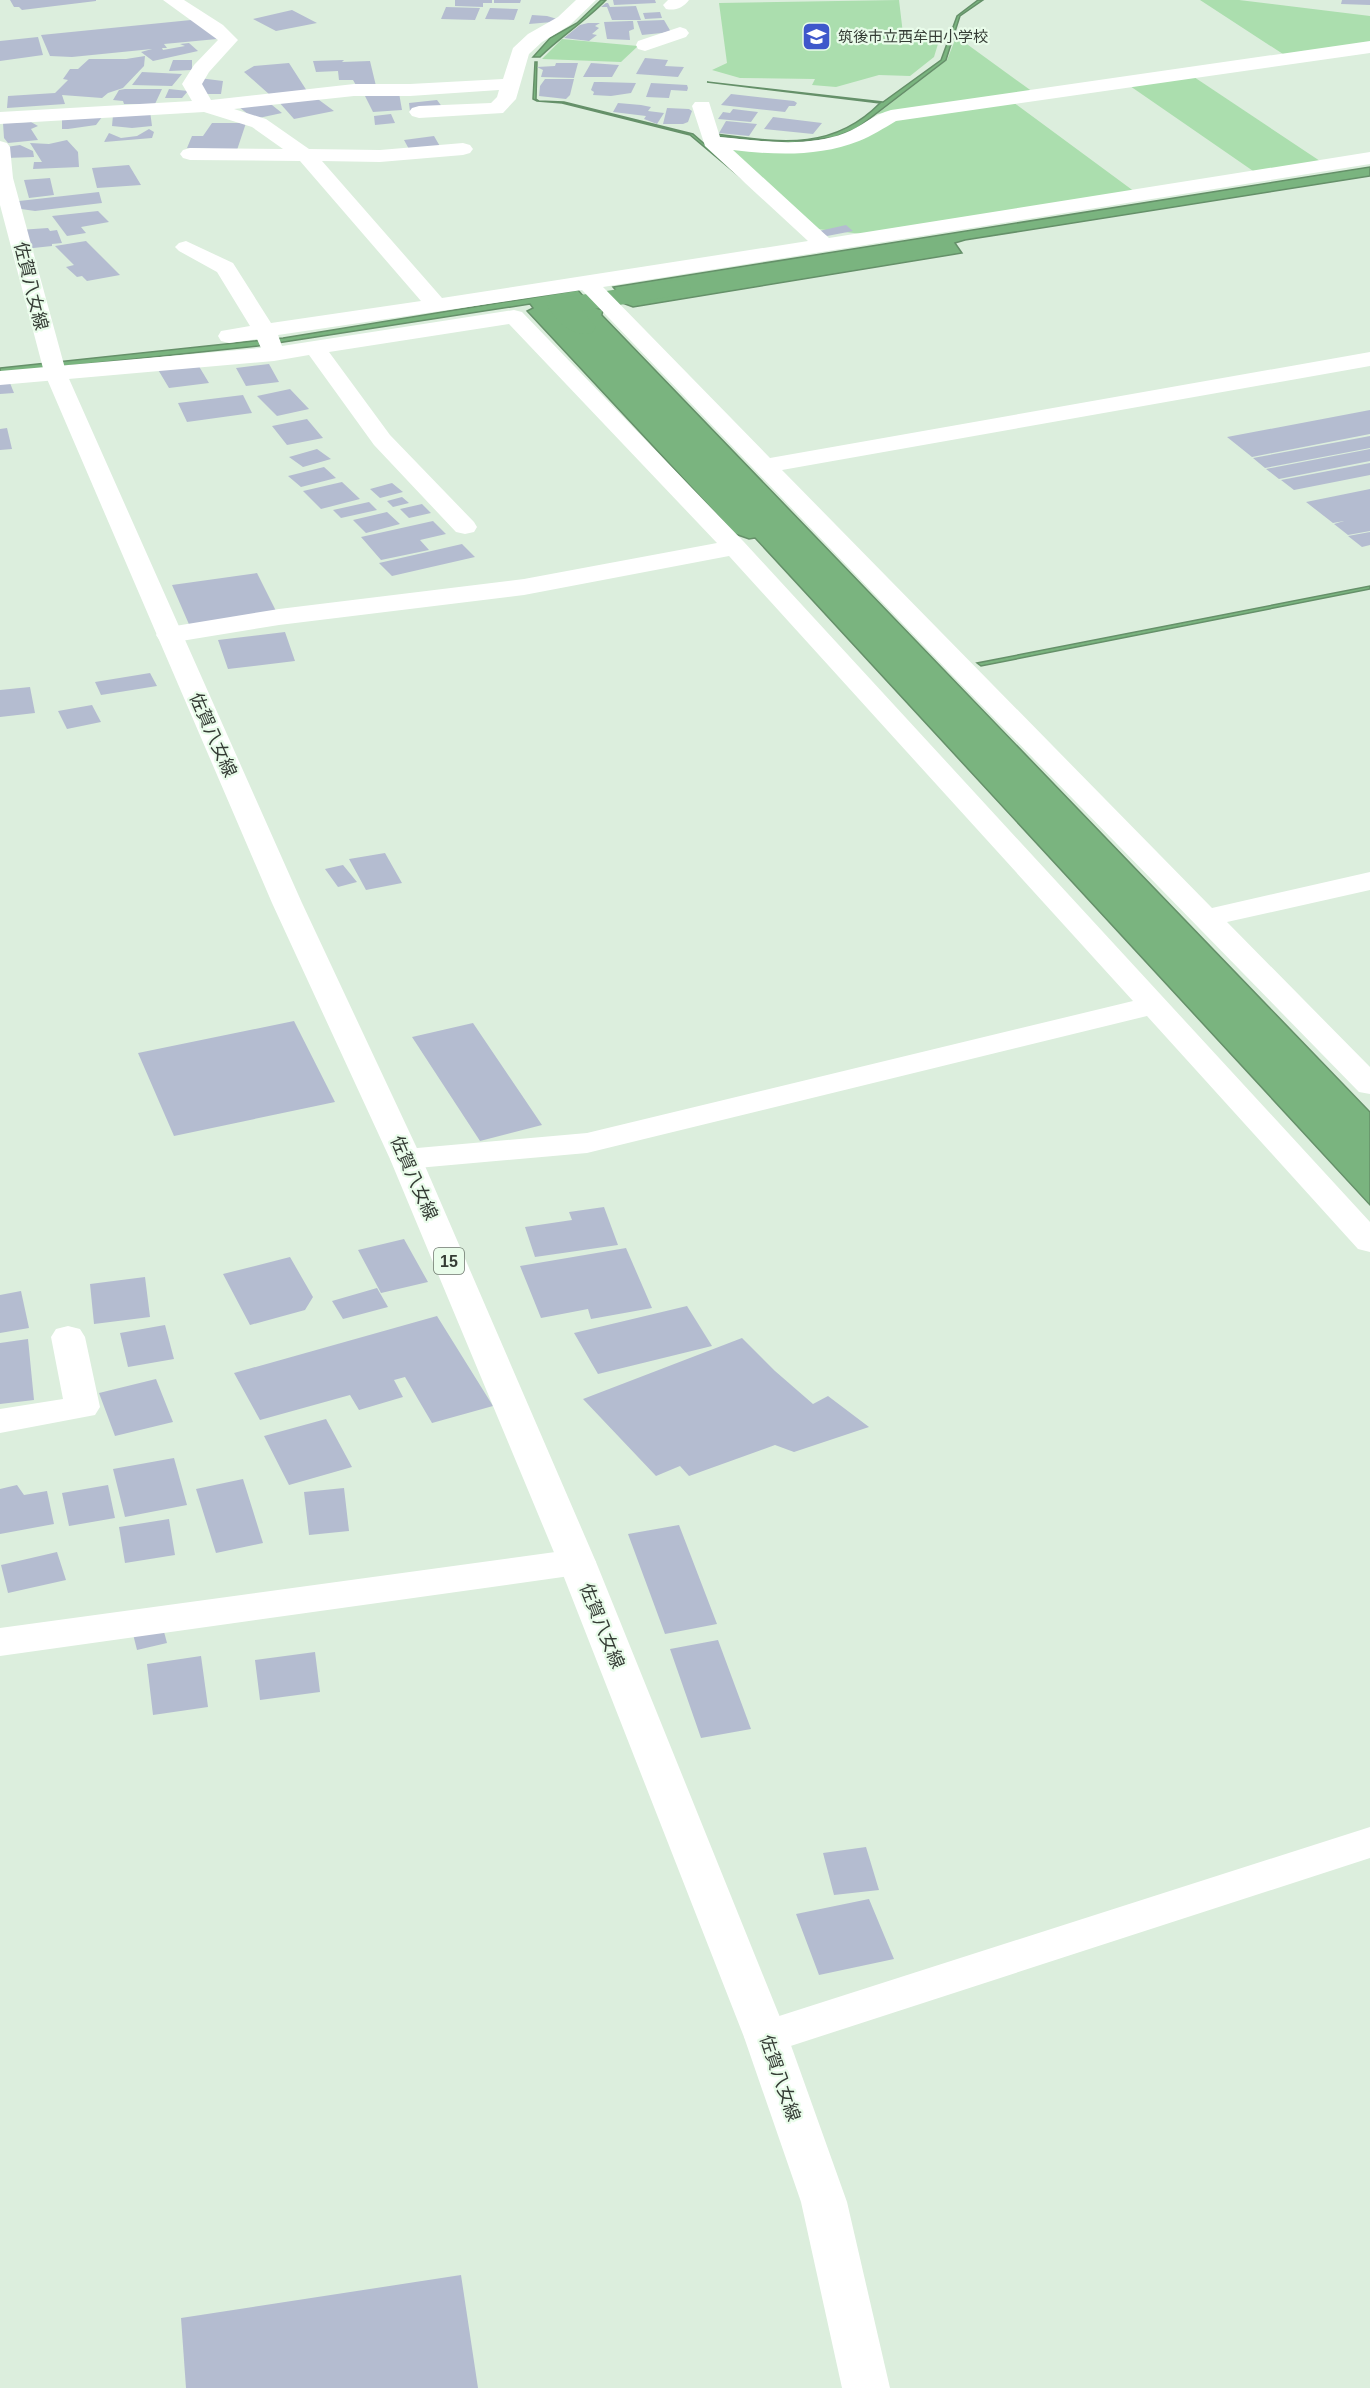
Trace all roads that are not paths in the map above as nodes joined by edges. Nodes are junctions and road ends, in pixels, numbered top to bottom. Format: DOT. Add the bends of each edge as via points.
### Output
graph roads {
  1 [pos="172,0"];
  2 [pos="587,0"];
  3 [pos="680,33"];
  4 [pos="645,45"];
  5 [pos="1370,46"];
  6 [pos="512,84"];
  7 [pos="702,105"];
  8 [pos="205,106"];
  9 [pos="419,112"];
  10 [pos="0,118"];
  11 [pos="712,142"];
  12 [pos="463,149"];
  13 [pos="190,154"];
  14 [pos="307,157"];
  15 [pos="1370,158"];
  16 [pos="1,164"];
  17 [pos="824,244"];
  18 [pos="186,247"];
  19 [pos="587,283"];
  20 [pos="437,306"];
  21 [pos="265,332"];
  22 [pos="315,348"];
  23 [pos="274,354"];
  24 [pos="1370,359"];
  25 [pos="52,364"];
  26 [pos="0,378"];
  27 [pos="764,466"];
  28 [pos="465,527"];
  29 [pos="735,547"];
  30 [pos="169,635"];
  31 [pos="1370,881"];
  32 [pos="1207,918"];
  33 [pos="1155,1005"];
  34 [pos="1370,1085"];
  35 [pos="406,1159"];
  36 [pos="1370,1242"];
  37 [pos="68,1337"];
  38 [pos="0,1421"];
  39 [pos="577,1562"];
  40 [pos="0,1641"];
  41 [pos="1370,1842"];
  42 [pos="766,2037"];
  43 [pos="866,2388"];
  1 -- 8 [label="street" via="229,40 192,84"];
  2 -- 6 [label="street" via="520,52"];
  3 -- 4 [label="street"];
  5 -- 11 [label="street" via="891,116 852,137 825,145 769,148"];
  6 -- 8 [label="street" via="354,90"];
  6 -- 9 [label="street" via="506,99 496,109 455,119"];
  7 -- 11 [label="street"];
  8 -- 10 [label="street"];
  8 -- 14 [label="street" via="259,123"];
  11 -- 17 [label="street"];
  12 -- 14 [label="street"];
  13 -- 14 [label="street"];
  14 -- 20 [label="street"];
  15 -- 17 [label="street"];
  16 -- 25 [label="street, 佐賀八女線 / 15"];
  17 -- 19 [label="street"];
  18 -- 21 [label="street" via="225,268"];
  19 -- 20 [label="street"];
  19 -- 27 [label="street"];
  20 -- 21 [label="street"];
  21 -- 23 [label="street"];
  21 -- 25 [label="street"];
  22 -- 23 [label="street"];
  22 -- 28 [label="street" via="382,440"];
  22 -- 29 [label="street" via="514,317"];
  23 -- 25 [label="street"];
  24 -- 27 [label="street"];
  25 -- 26 [label="street"];
  25 -- 30 [label="street, 佐賀八女線 / 15"];
  27 -- 32 [label="street"];
  29 -- 30 [label="street" via="524,587 279,616"];
  29 -- 33 [label="street"];
  30 -- 35 [label="street, 佐賀八女線 / 15"];
  31 -- 32 [label="street"];
  32 -- 34 [label="street"];
  33 -- 35 [label="street" via="587,1143"];
  33 -- 36 [label="street"];
  35 -- 39 [label="street, 佐賀八女線 / 15"];
  37 -- 38 [label="street" via="82,1407"];
  39 -- 40 [label="street"];
  39 -- 42 [label="street, 佐賀八女線 / 15"];
  41 -- 42 [label="street"];
  42 -- 43 [label="street, 佐賀八女線 / 15" via="824,2202"];
}
